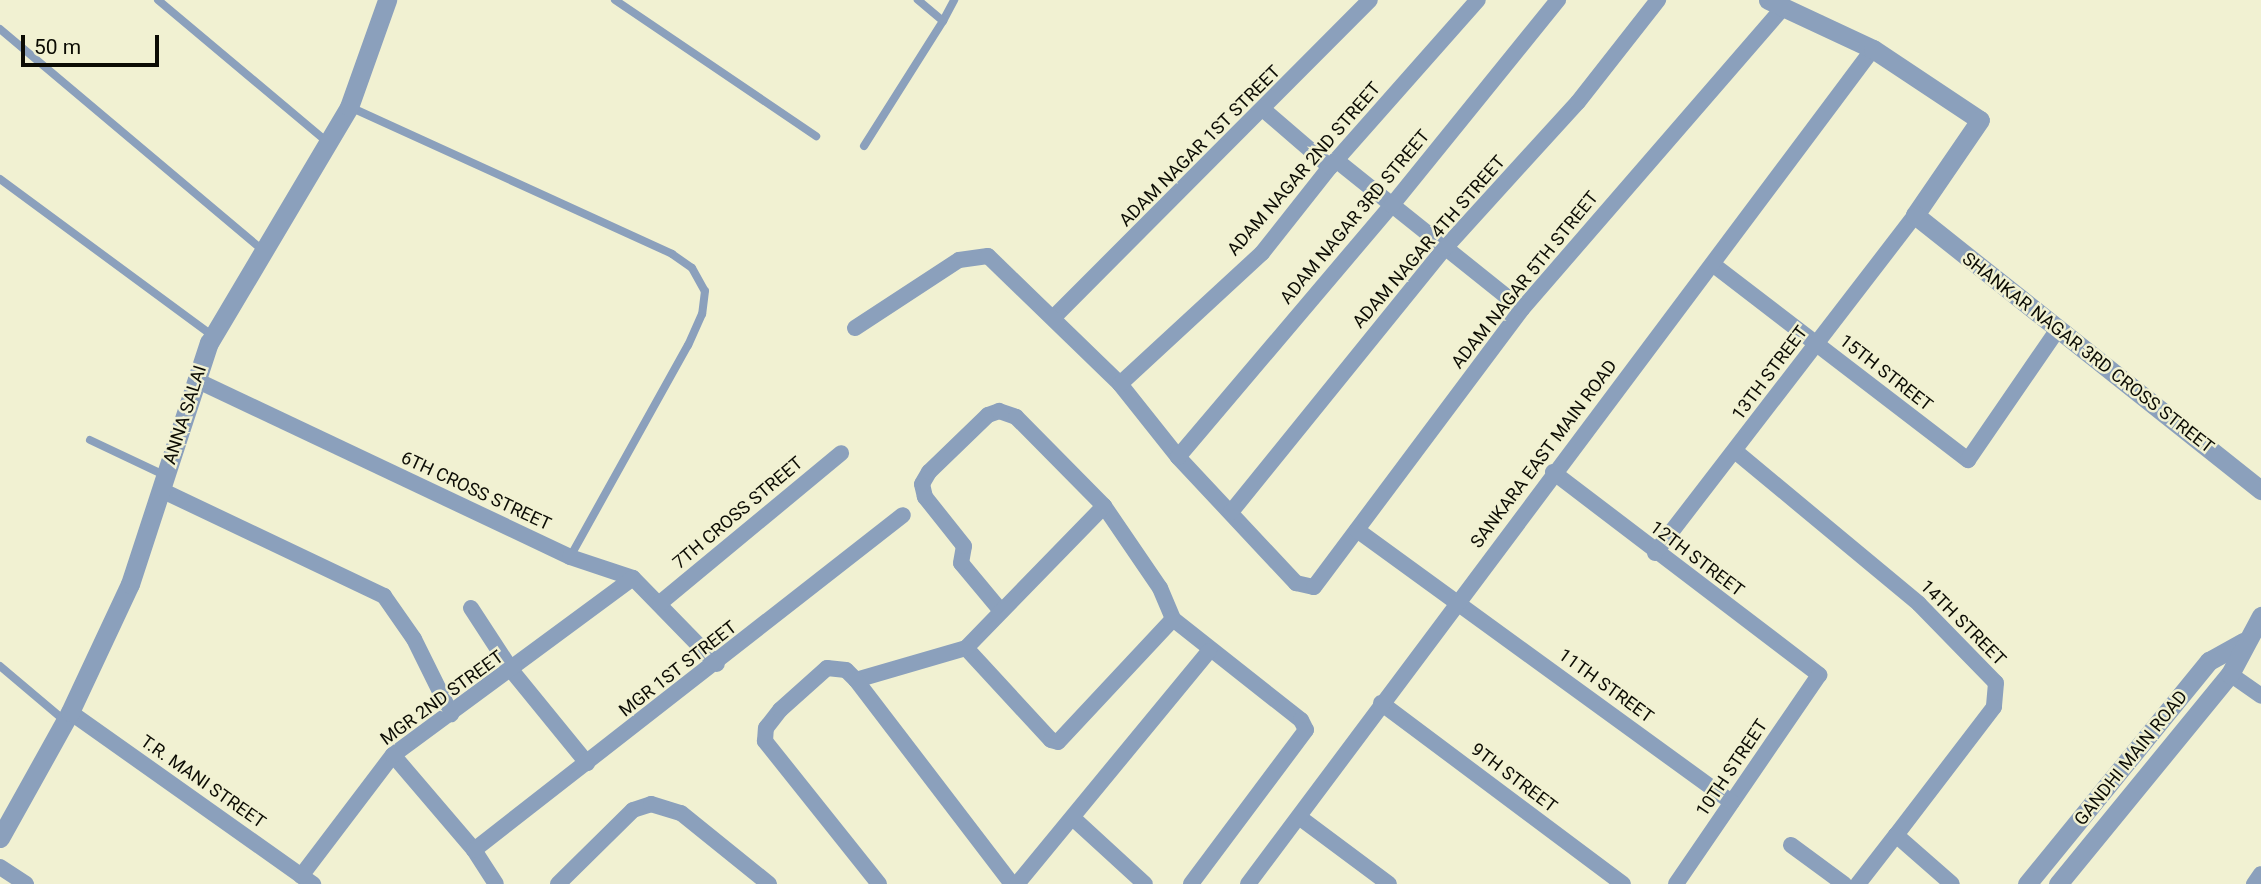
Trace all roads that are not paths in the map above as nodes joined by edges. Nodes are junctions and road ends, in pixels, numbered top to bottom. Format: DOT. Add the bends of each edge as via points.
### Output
graph roads {
  1 [pos="158,0"];
  2 [pos="387,0"];
  3 [pos="615,0"];
  4 [pos="918,0"];
  5 [pos="954,0"];
  6 [pos="1370,0"];
  7 [pos="1478,0"];
  8 [pos="1558,0"];
  9 [pos="1658,0"];
  10 [pos="1775,5"];
  11 [pos="943,21"];
  12 [pos="0,29"];
  13 [pos="1873,49"];
  14 [pos="349,107"];
  15 [pos="1265,111"];
  16 [pos="816,136"];
  17 [pos="328,143"];
  18 [pos="864,146"];
  19 [pos="1333,164"];
  20 [pos="0,179"];
  21 [pos="1392,205"];
  22 [pos="1915,215"];
  23 [pos="1446,248"];
  24 [pos="264,252"];
  25 [pos="1715,266"];
  26 [pos="1521,309"];
  27 [pos="1055,316"];
  28 [pos="855,328"];
  29 [pos="2058,329"];
  30 [pos="213,336"];
  31 [pos="1816,343"];
  32 [pos="196,380"];
  33 [pos="1120,384"];
  34 [pos="90,440"];
  35 [pos="1735,451"];
  36 [pos="841,453"];
  37 [pos="1178,457"];
  38 [pos="1553,472"];
  39 [pos="163,483"];
  40 [pos="2261,490"];
  41 [pos="1104,506"];
  42 [pos="1231,512"];
  43 [pos="904,515"];
  44 [pos="1357,530"];
  45 [pos="1655,553"];
  46 [pos="570,557"];
  47 [pos="633,578"];
  48 [pos="1457,601"];
  49 [pos="660,603"];
  50 [pos="471,608"];
  51 [pos="1001,611"];
  52 [pos="2261,616"];
  53 [pos="1173,619"];
  54 [pos="2243,642"];
  55 [pos="966,648"];
  56 [pos="1209,651"];
  57 [pos="717,664"];
  58 [pos="0,666"];
  59 [pos="512,671"];
  60 [pos="2230,674"];
  61 [pos="1819,675"];
  62 [pos="856,680"];
  63 [pos="2261,696"];
  64 [pos="1381,703"];
  65 [pos="450,714"];
  66 [pos="67,716"];
  67 [pos="393,755"];
  68 [pos="587,763"];
  69 [pos="1732,802"];
  70 [pos="1299,817"];
  71 [pos="1074,819"];
  72 [pos="2,831"];
  73 [pos="1896,835"];
  74 [pos="1791,845"];
  75 [pos="474,850"];
  76 [pos="0,867"];
  77 [pos="2261,874"];
  78 [pos="307,880"];
  79 [pos="26,884"];
  80 [pos="496,884"];
  81 [pos="558,884"];
  82 [pos="769,884"];
  83 [pos="879,884"];
  84 [pos="1015,884"];
  85 [pos="1145,884"];
  86 [pos="1191,884"];
  87 [pos="1248,884"];
  88 [pos="1389,884"];
  89 [pos="1623,884"];
  90 [pos="1676,884"];
  91 [pos="1844,884"];
  92 [pos="1858,884"];
  93 [pos="1952,884"];
  94 [pos="2027,884"];
  95 [pos="2058,884"];
  96 [pos="2253,884"];
  1 -- 17 [label="lane"];
  2 -- 14 [label="street, ANNA SALAI"];
  3 -- 16 [label="lane"];
  4 -- 11 [label="lane"];
  5 -- 11 [label="lane"];
  6 -- 15 [label="street, ADAM NAGAR 1ST STREET"];
  7 -- 19 [label="street, ADAM NAGAR 2ND STREET"];
  8 -- 21 [label="street, ADAM NAGAR 3RD STREET"];
  9 -- 23 [label="street, ADAM NAGAR 4TH STREET" via="1578,102"];
  10 -- 13 [label="street"];
  10 -- 26 [label="street, ADAM NAGAR 5TH STREET"];
  11 -- 18 [label="lane"];
  12 -- 24 [label="lane"];
  13 -- 22 [label="street" via="1980,120"];
  13 -- 25 [label="street, SANKARA EAST MAIN ROAD"];
  14 -- 17 [label="street, ANNA SALAI"];
  14 -- 46 [label="lane" via="672,254 692,268 705,292 702,314 688,345"];
  15 -- 19 [label="street"];
  15 -- 27 [label="street, ADAM NAGAR 1ST STREET"];
  17 -- 24 [label="street, ANNA SALAI"];
  19 -- 21 [label="street"];
  19 -- 33 [label="street, ADAM NAGAR 2ND STREET" via="1262,253"];
  20 -- 30 [label="lane"];
  21 -- 23 [label="street"];
  21 -- 37 [label="street, ADAM NAGAR 3RD STREET"];
  22 -- 29 [label="street, SHANKAR NAGAR 3RD CROSS STREET"];
  22 -- 31 [label="street, 13TH STREET"];
  23 -- 26 [label="street"];
  23 -- 42 [label="street, ADAM NAGAR 4TH STREET"];
  24 -- 30 [label="street, ANNA SALAI"];
  25 -- 31 [label="street, 15TH STREET"];
  25 -- 38 [label="street, SANKARA EAST MAIN ROAD"];
  26 -- 44 [label="street, ADAM NAGAR 5TH STREET"];
  27 -- 28 [label="street" via="1001,263 977,255 959,260"];
  27 -- 33 [label="street"];
  29 -- 31 [label="street, 15TH STREET" via="1968,460"];
  29 -- 40 [label="street, SHANKAR NAGAR 3RD CROSS STREET"];
  30 -- 32 [label="street, ANNA SALAI"];
  31 -- 35 [label="street, 13TH STREET"];
  32 -- 39 [label="street, ANNA SALAI"];
  32 -- 46 [label="street, 6TH CROSS STREET"];
  33 -- 37 [label="street"];
  34 -- 39 [label="lane"];
  35 -- 45 [label="street, 13TH STREET"];
  35 -- 73 [label="street, 14TH STREET" via="1919,604 1996,683 1994,707"];
  36 -- 49 [label="street, 7TH CROSS STREET"];
  37 -- 42 [label="street"];
  38 -- 45 [label="street, 12TH STREET"];
  38 -- 48 [label="street, SANKARA EAST MAIN ROAD"];
  39 -- 65 [label="street" via="384,596 414,639"];
  39 -- 66 [label="street, ANNA SALAI" via="130,584"];
  41 -- 51 [label="street"];
  41 -- 51 [label="street" via="1016,417 999,411 988,415 929,472 922,484 925,497 964,546 961,564"];
  41 -- 53 [label="street" via="1160,588"];
  42 -- 44 [label="street, ADAM NAGAR 5TH STREET" via="1296,583 1314,587"];
  43 -- 57 [label="street, MGR 1ST STREET"];
  44 -- 48 [label="street, 11TH STREET"];
  45 -- 61 [label="street, 12TH STREET"];
  46 -- 47 [label="street, 6TH CROSS STREET"];
  47 -- 49 [label="street, 6TH CROSS STREET"];
  47 -- 59 [label="street, MGR 2ND STREET"];
  48 -- 64 [label="street, SANKARA EAST MAIN ROAD"];
  48 -- 69 [label="street, 11TH STREET"];
  49 -- 57 [label="street, 6TH CROSS STREET"];
  50 -- 59 [label="street"];
  51 -- 55 [label="street"];
  52 -- 54 [label="street, GANDHI MAIN ROAD"];
  53 -- 55 [label="street" via="1058,741 1051,740"];
  53 -- 56 [label="street"];
  54 -- 60 [label="street, GANDHI MAIN ROAD"];
  54 -- 94 [label="street, GANDHI MAIN ROAD" via="2209,661"];
  55 -- 62 [label="street"];
  56 -- 71 [label="street"];
  56 -- 86 [label="street" via="1301,720 1306,730"];
  57 -- 68 [label="street, MGR 1ST STREET"];
  58 -- 66 [label="lane"];
  59 -- 65 [label="street, MGR 2ND STREET"];
  59 -- 68 [label="street"];
  60 -- 63 [label="street"];
  60 -- 95 [label="street, GANDHI MAIN ROAD"];
  61 -- 69 [label="street, 10TH STREET"];
  62 -- 83 [label="street" via="846,670 827,668 780,710 766,728 765,741"];
  62 -- 84 [label="street"];
  64 -- 70 [label="street, SANKARA EAST MAIN ROAD"];
  64 -- 89 [label="street, 9TH STREET"];
  65 -- 67 [label="street, MGR 2ND STREET"];
  66 -- 72 [label="street, ANNA SALAI"];
  66 -- 78 [label="street, T.R. MANI STREET"];
  67 -- 75 [label="street"];
  67 -- 78 [label="street, MGR 2ND STREET"];
  68 -- 75 [label="street, MGR 1ST STREET"];
  69 -- 90 [label="street, 10TH STREET"];
  70 -- 87 [label="street, SANKARA EAST MAIN ROAD"];
  70 -- 88 [label="street"];
  71 -- 84 [label="street"];
  71 -- 85 [label="street"];
  73 -- 92 [label="street, 14TH STREET"];
  73 -- 93 [label="street"];
  74 -- 91 [label="street"];
  75 -- 80 [label="street"];
  76 -- 79 [label="street"];
  77 -- 96 [label="street"];
  81 -- 82 [label="street" via="633,810 650,804 681,813"];
}
